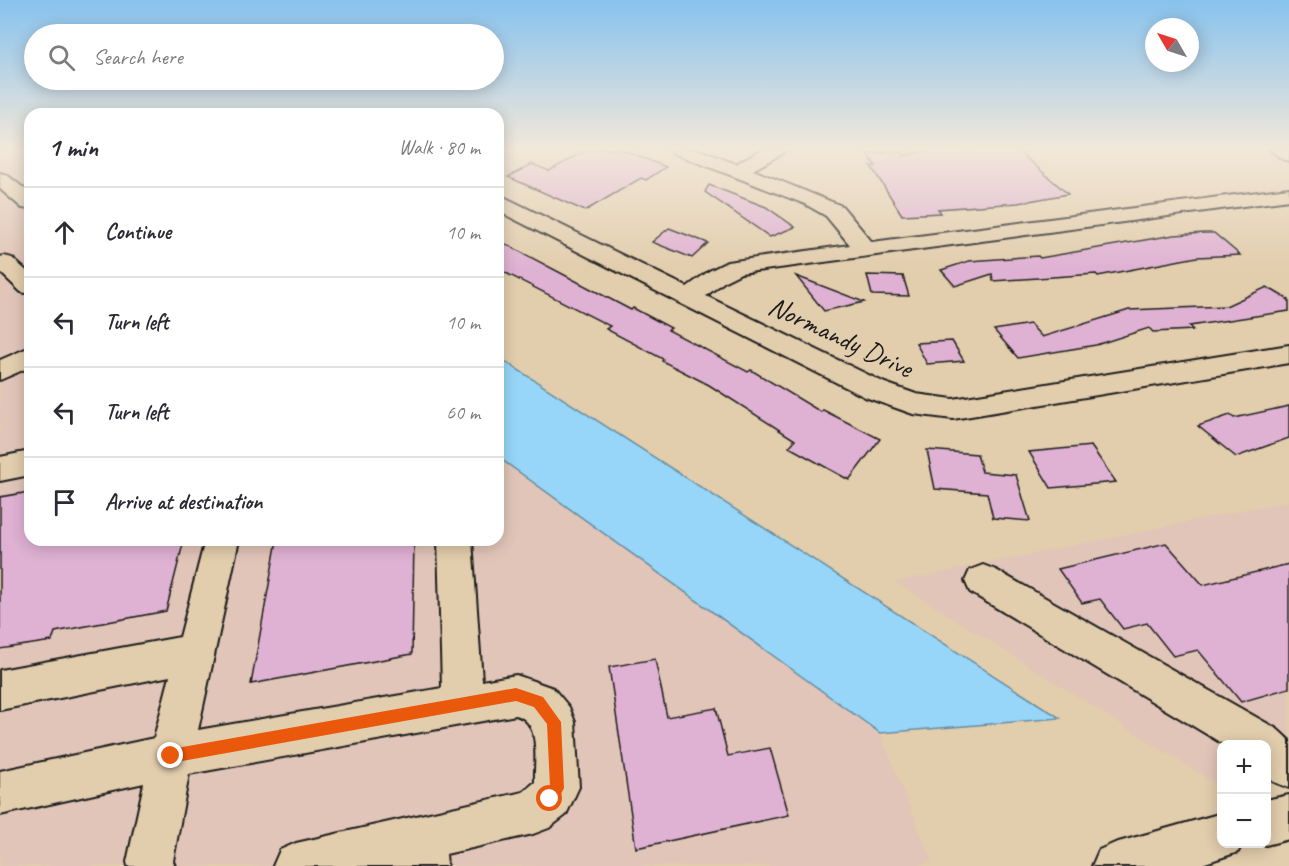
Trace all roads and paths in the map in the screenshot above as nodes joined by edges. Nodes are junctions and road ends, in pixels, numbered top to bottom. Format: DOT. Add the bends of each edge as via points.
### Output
graph roads {
  1 [pos="785,189"];
  2 [pos="1289,194"];
  3 [pos="504,206"];
  4 [pos="866,249"];
  5 [pos="24,255"];
  6 [pos="2,264"];
  7 [pos="24,282"];
  8 [pos="688,298"];
  9 [pos="1289,354"];
  10 [pos="24,359"];
  11 [pos="0,371"];
  12 [pos="24,464"];
  13 [pos="0,469"];
  14 [pos="221,546"];
  15 [pos="455,546"];
  16 [pos="983,581"];
  17 [pos="195,653"];
  18 [pos="0,690"];
  19 [pos="463,704"];
  20 [pos="1255,740"];
  21 [pos="1271,752"];
  22 [pos="171,756"];
  23 [pos="1289,767"];
  24 [pos="0,793"];
  25 [pos="1289,817"];
  26 [pos="1271,822"];
  27 [pos="1217,837"];
  28 [pos="423,852"];
  29 [pos="152,866"];
  30 [pos="296,866"];
  31 [pos="1115,866"];
  1 -- 4 [label="street" via="834,211"];
  2 -- 4 [label="street"];
  3 -- 8 [label="street, Normandy Drive"];
  4 -- 8 [label="street" via="735,267"];
  5 -- 6 [label="street"];
  6 -- 7 [label="street"];
  8 -- 9 [label="street, Normandy Drive" via="875,390 913,404 953,409"];
  10 -- 11 [label="street"];
  12 -- 13 [label="street"];
  14 -- 17 [label="street"];
  15 -- 19 [label="street"];
  16 -- 20 [label="street"];
  17 -- 18 [label="street"];
  17 -- 22 [label="street"];
  19 -- 22 [label="street"];
  19 -- 28 [label="street" via="516,695 539,702 554,722 557,788 533,812"];
  21 -- 23 [label="street"];
  22 -- 24 [label="street"];
  22 -- 29 [label="street"];
  25 -- 26 [label="street"];
  27 -- 31 [label="street"];
  28 -- 30 [label="street"];
}
